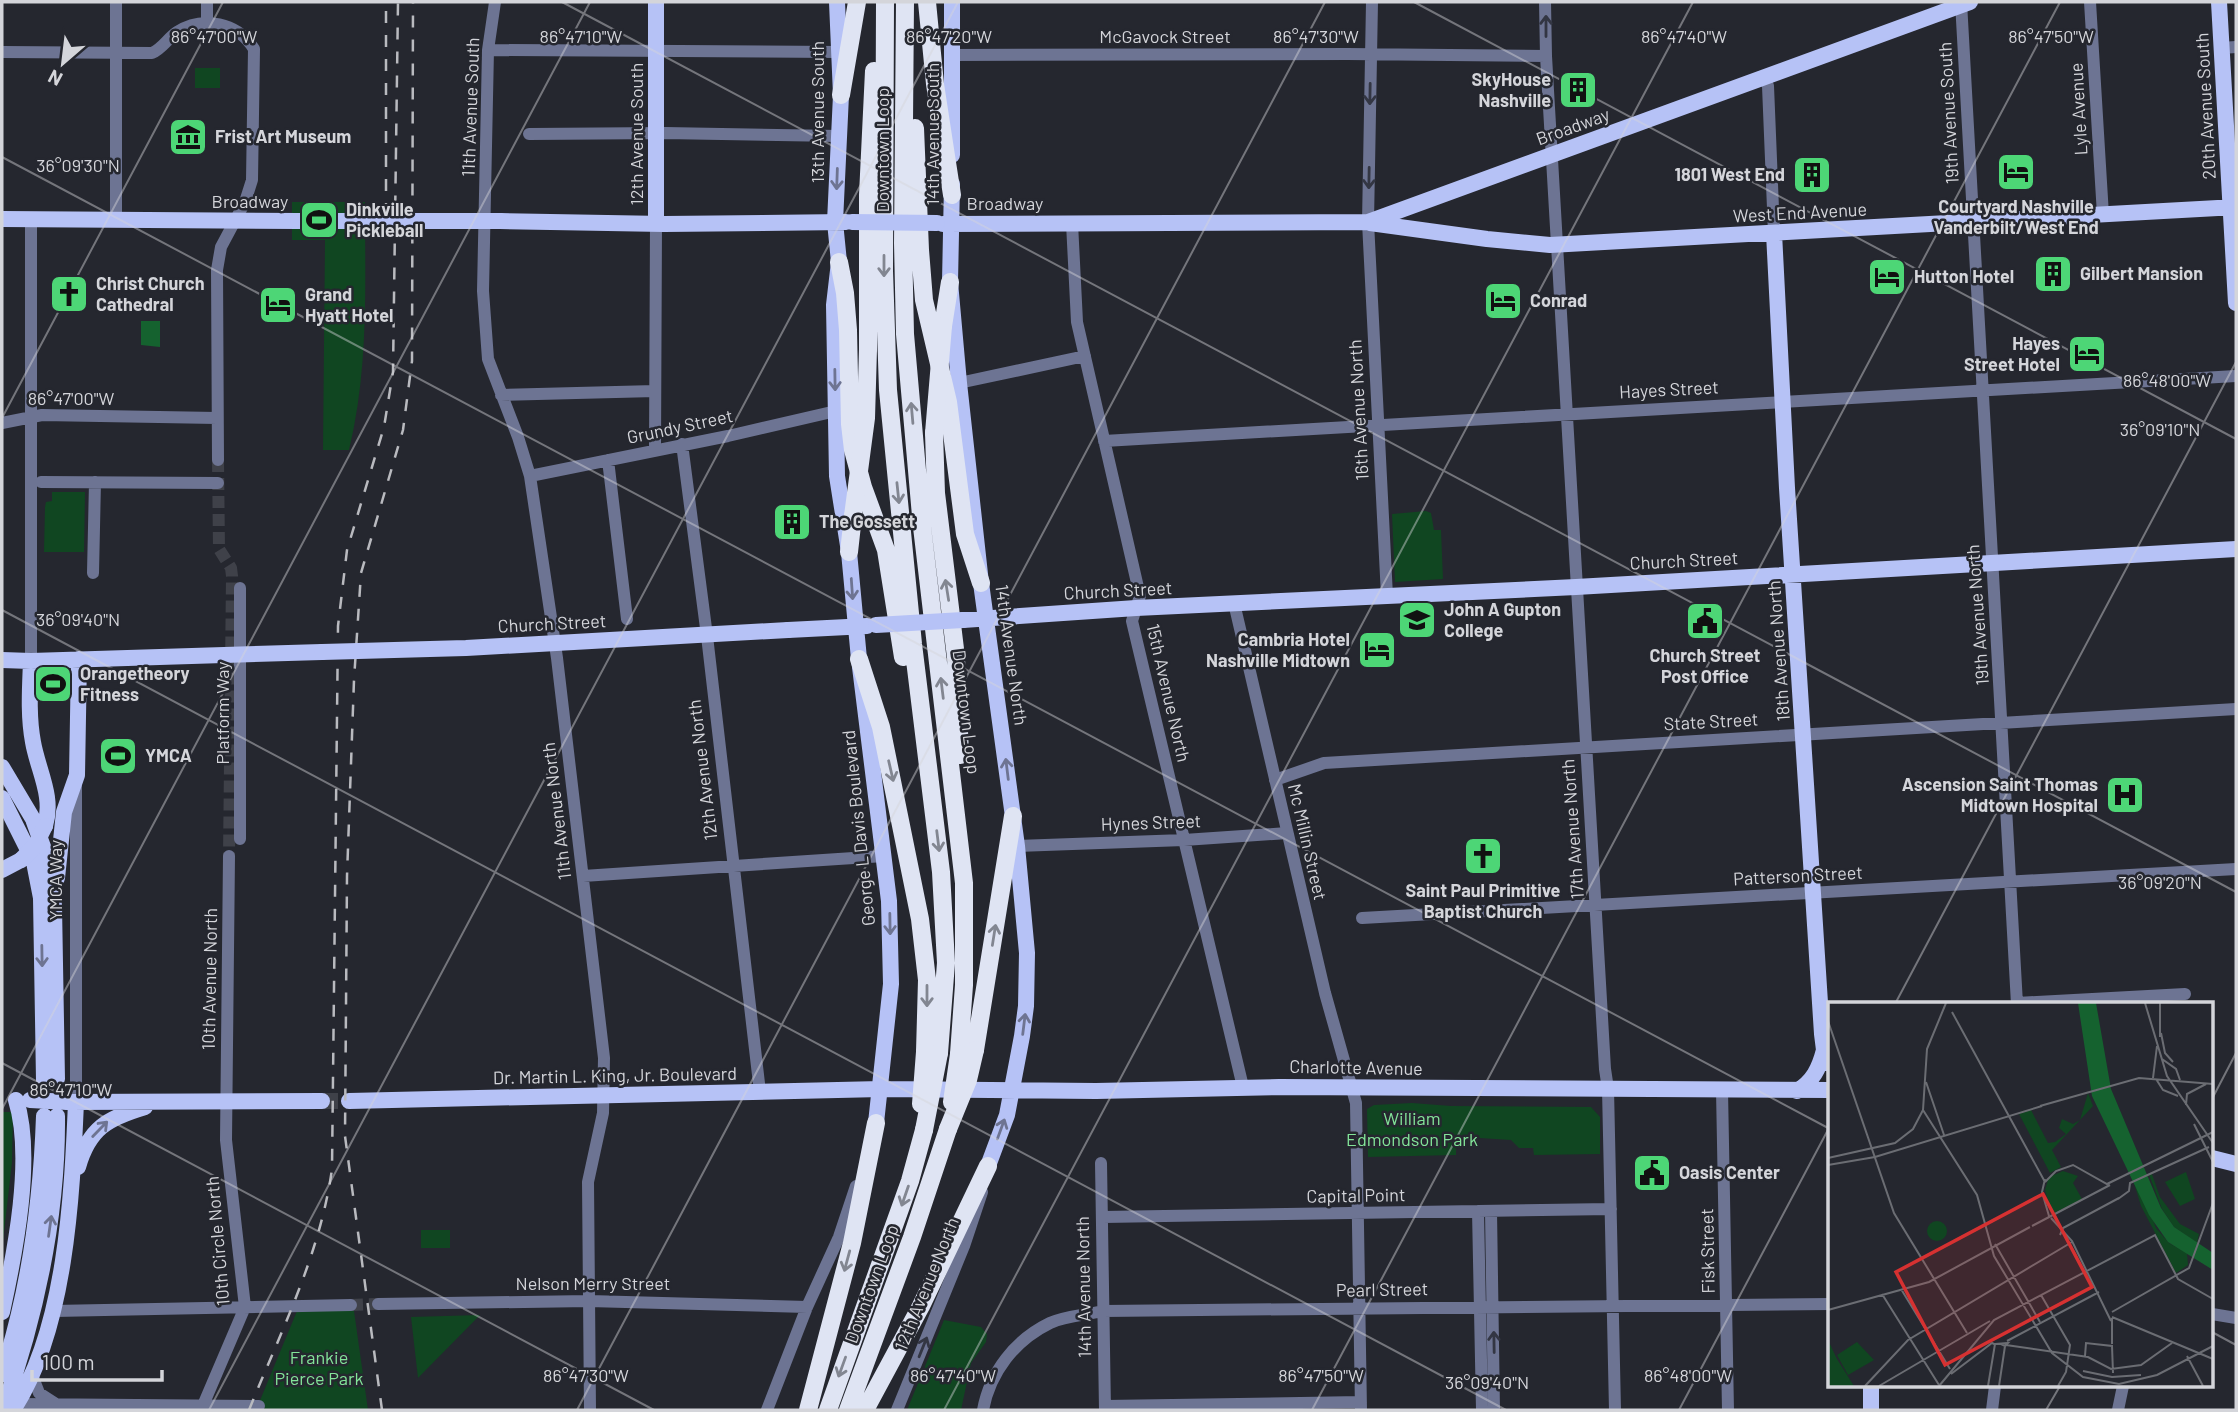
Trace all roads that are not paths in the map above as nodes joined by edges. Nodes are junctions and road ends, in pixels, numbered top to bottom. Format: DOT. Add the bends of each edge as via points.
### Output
graph roads {
  1 [pos="116,2"];
  2 [pos="207,2"];
  3 [pos="495,2"];
  4 [pos="656,2"];
  5 [pos="837,2"];
  6 [pos="857,2"];
  7 [pos="883,2"];
  8 [pos="905,2"];
  9 [pos="927,2"];
  10 [pos="952,2"];
  11 [pos="1372,2"];
  12 [pos="1545,2"];
  13 [pos="2090,2"];
  14 [pos="2219,2"];
  15 [pos="1964,3"];
  16 [pos="208,22"];
  17 [pos="2229,48"];
  18 [pos="488,50"];
  19 [pos="2,52"];
  20 [pos="116,52"];
  21 [pos="656,52"];
  22 [pos="838,52"];
  23 [pos="1371,54"];
  24 [pos="952,55"];
  25 [pos="1546,56"];
  26 [pos="1764,78"];
  27 [pos="841,94"];
  28 [pos="655,133"];
  29 [pos="529,134"];
  30 [pos="839,136"];
  31 [pos="1552,155"];
  32 [pos="952,195"];
  33 [pos="2234,207"];
  34 [pos="2103,215"];
  35 [pos="492,218"];
  36 [pos="2,219"];
  37 [pos="31,219"];
  38 [pos="116,220"];
  39 [pos="234,222"];
  40 [pos="843,222"];
  41 [pos="1368,222"];
  42 [pos="1072,223"];
  43 [pos="1972,223"];
  44 [pos="656,224"];
  45 [pos="944,224"];
  46 [pos="1774,233"];
  47 [pos="1558,245"];
  48 [pos="839,262"];
  49 [pos="950,282"];
  50 [pos="2236,303"];
  51 [pos="1085,356"];
  52 [pos="2236,376"];
  53 [pos="959,383"];
  54 [pos="1982,390"];
  55 [pos="655,391"];
  56 [pos="501,395"];
  57 [pos="1782,402"];
  58 [pos="836,411"];
  59 [pos="1567,414"];
  60 [pos="31,415"];
  61 [pos="217,418"];
  62 [pos="2,423"];
  63 [pos="1377,426"];
  64 [pos="1104,441"];
  65 [pos="682,444"];
  66 [pos="654,450"];
  67 [pos="218,460"];
  68 [pos="608,460"];
  69 [pos="530,476"];
  70 [pos="41,482"];
  71 [pos="95,482"];
  72 [pos="218,482"];
  73 [pos="2236,549"];
  74 [pos="849,552"];
  75 [pos="1992,563"];
  76 [pos="93,573"];
  77 [pos="1793,575"];
  78 [pos="981,583"];
  79 [pos="1576,587"];
  80 [pos="240,588"];
  81 [pos="1387,596"];
  82 [pos="1234,603"];
  83 [pos="1136,608"];
  84 [pos="986,617"];
  85 [pos="627,619"];
  86 [pos="856,626"];
  87 [pos="240,654"];
  88 [pos="79,659"];
  89 [pos="859,659"];
  90 [pos="2,660"];
  91 [pos="31,661"];
  92 [pos="2236,709"];
  93 [pos="2002,722"];
  94 [pos="1803,734"];
  95 [pos="1586,747"];
  96 [pos="2,767"];
  97 [pos="77,775"];
  98 [pos="1275,780"];
  99 [pos="932,792"];
  100 [pos="2,798"];
  101 [pos="956,804"];
  102 [pos="1013,816"];
  103 [pos="1287,833"];
  104 [pos="240,839"];
  105 [pos="1184,840"];
  106 [pos="1017,846"];
  107 [pos="229,856"];
  108 [pos="884,856"];
  109 [pos="734,867"];
  110 [pos="2236,869"];
  111 [pos="2,870"];
  112 [pos="583,876"];
  113 [pos="2009,882"];
  114 [pos="1814,893"];
  115 [pos="1596,905"];
  116 [pos="54,906"];
  117 [pos="1362,918"];
  118 [pos="2185,994"];
  119 [pos="2017,1002"];
  120 [pos="2036,1002"];
  121 [pos="932,1052"];
  122 [pos="967,1052"];
  123 [pos="1827,1057"];
  124 [pos="1243,1087"];
  125 [pos="1353,1088"];
  126 [pos="881,1089"];
  127 [pos="1608,1089"];
  128 [pos="1722,1090"];
  129 [pos="1828,1090"];
  130 [pos="1011,1091"];
  131 [pos="1797,1091"];
  132 [pos="760,1092"];
  133 [pos="603,1097"];
  134 [pos="16,1100"];
  135 [pos="321,1101"];
  136 [pos="349,1101"];
  137 [pos="72,1102"];
  138 [pos="162,1102"];
  139 [pos="226,1102"];
  140 [pos="876,1123"];
  141 [pos="2214,1158"];
  142 [pos="1101,1163"];
  143 [pos="2236,1164"];
  144 [pos="988,1166"];
  145 [pos="72,1190"];
  146 [pos="1611,1209"];
  147 [pos="1484,1211"];
  148 [pos="1359,1213"];
  149 [pos="1103,1217"];
  150 [pos="589,1301"];
  151 [pos="379,1304"];
  152 [pos="1828,1304"];
  153 [pos="351,1305"];
  154 [pos="1614,1305"];
  155 [pos="1726,1305"];
  156 [pos="1493,1306"];
  157 [pos="245,1307"];
  158 [pos="807,1307"];
  159 [pos="1479,1307"];
  160 [pos="1360,1308"];
  161 [pos="54,1311"];
  162 [pos="1103,1311"];
  163 [pos="2,1312"];
  164 [pos="2214,1314"];
  165 [pos="2236,1318"];
  166 [pos="2,1374"];
  167 [pos="32,1375"];
  168 [pos="1871,1388"];
  169 [pos="1995,1388"];
  170 [pos="2123,1388"];
  171 [pos="59,1406"];
  172 [pos="259,1406"];
  173 [pos="1361,1406"];
  174 [pos="1234,1407"];
  175 [pos="11,1408"];
  176 [pos="202,1408"];
  177 [pos="1105,1408"];
  178 [pos="590,1410"];
  179 [pos="767,1410"];
  180 [pos="808,1410"];
  181 [pos="828,1410"];
  182 [pos="848,1410"];
  183 [pos="865,1410"];
  184 [pos="897,1410"];
  185 [pos="983,1410"];
  186 [pos="1482,1410"];
  187 [pos="1494,1410"];
  188 [pos="1615,1410"];
  189 [pos="1728,1410"];
  190 [pos="1871,1410"];
  191 [pos="1993,1410"];
  192 [pos="2118,1410"];
  1 -- 20 [label="street"];
  2 -- 16 [label="street"];
  3 -- 18 [label="street, 11th Avenue South"];
  4 -- 21 [label="main road, 12th Avenue South"];
  5 -- 22 [label="main road, 13th Avenue South"];
  6 -- 27 [label="highway"];
  7 -- 74 [label="highway, bridge" via="870,121 866,418"];
  7 -- 99 [label="highway, Downtown Loop, one-way" via="888,390"];
  8 -- 78 [label="highway" via="925,300 948,402 965,534"];
  101 -- 8 [label="highway, Downtown Loop, one-way" via="922,527 905,334"];
  9 -- 32 [label="highway"];
  10 -- 24 [label="main road, 14th Avenue South"];
  11 -- 23 [label="street, 16th Avenue North"];
  25 -- 12 [label="street, 17th Avenue North, one-way"];
  13 -- 34 [label="street, Lyle Avenue"];
  14 -- 17 [label="main road, 20th Avenue South"];
  15 -- 26 [label="main road, Broadway"];
  15 -- 43 [label="street, 19th Avenue South"];
  16 -- 20 [label="street" via="179,30 157,51"];
  16 -- 39 [label="street" via="237,31 254,49 253,180"];
  17 -- 33 [label="main road, 20th Avenue South"];
  18 -- 21 [label="street"];
  18 -- 35 [label="street, 11th Avenue South"];
  19 -- 20 [label="street"];
  20 -- 38 [label="street"];
  21 -- 22 [label="street"];
  21 -- 28 [label="main road, 12th Avenue South"];
  22 -- 27 [label="main road, 13th Avenue South"];
  23 -- 24 [label="street, McGavock Street"];
  23 -- 25 [label="street, McGavock Street"];
  23 -- 41 [label="street, 16th Avenue North, one-way"];
  24 -- 32 [label="main road, 14th Avenue South"];
  25 -- 31 [label="street, 17th Avenue North"];
  26 -- 31 [label="main road, Broadway"];
  26 -- 46 [label="street"];
  27 -- 30 [label="main road, 13th Avenue South"];
  28 -- 29 [label="street"];
  28 -- 30 [label="street"];
  28 -- 44 [label="main road, 12th Avenue South"];
  30 -- 40 [label="main road, 13th Avenue South, one-way"];
  31 -- 41 [label="main road, Broadway"];
  31 -- 47 [label="street, 17th Avenue North"];
  32 -- 45 [label="main road, 14th Avenue South"];
  33 -- 34 [label="main road, West End Avenue"];
  33 -- 50 [label="main road, 20th Avenue South"];
  34 -- 43 [label="main road, West End Avenue"];
  35 -- 39 [label="main road, Broadway, bridge"];
  35 -- 44 [label="main road, Broadway"];
  35 -- 56 [label="street, 11th Avenue North" via="485,324 488,359"];
  36 -- 37 [label="main road, Broadway"];
  37 -- 38 [label="main road, Broadway"];
  37 -- 60 [label="street"];
  38 -- 39 [label="main road, Broadway"];
  39 -- 61 [label="street" via="221,247 217,270"];
  40 -- 44 [label="main road, Broadway"];
  40 -- 45 [label="main road, Broadway, bridge"];
  40 -- 48 [label="main road, George L Davis Boulevard"];
  41 -- 42 [label="main road, Broadway"];
  41 -- 47 [label="main road, West End Avenue"];
  41 -- 63 [label="street, 16th Avenue North"];
  42 -- 45 [label="main road, Broadway"];
  42 -- 51 [label="street, 15th Avenue North" via="1077,322"];
  43 -- 46 [label="main road, West End Avenue"];
  43 -- 54 [label="street, 19th Avenue North"];
  44 -- 55 [label="street"];
  45 -- 49 [label="main road, 14th Avenue North"];
  46 -- 47 [label="main road, West End Avenue"];
  46 -- 57 [label="main road, 18th Avenue North"];
  47 -- 59 [label="street, 17th Avenue North"];
  48 -- 58 [label="main road, George L Davis Boulevard, one-way" via="834,305"];
  48 -- 99 [label="highway" via="847,317 853,450 886,550 914,725"];
  49 -- 53 [label="main road, 14th Avenue North"];
  101 -- 49 [label="highway, one-way, bridge" via="958,687 936,494 934,433"];
  51 -- 53 [label="street"];
  51 -- 64 [label="street, 15th Avenue North"];
  52 -- 54 [label="street, Hayes Street"];
  53 -- 78 [label="main road, 14th Avenue North"];
  54 -- 57 [label="street, Hayes Street"];
  54 -- 75 [label="street, 19th Avenue North"];
  55 -- 56 [label="street"];
  55 -- 66 [label="street"];
  56 -- 69 [label="street, 11th Avenue North"];
  57 -- 59 [label="street, Hayes Street"];
  57 -- 77 [label="main road, 18th Avenue North"];
  58 -- 65 [label="street, Grundy Street"];
  58 -- 74 [label="main road, George L Davis Boulevard" via="837,476"];
  59 -- 63 [label="street, Hayes Street"];
  59 -- 79 [label="street, 17th Avenue North"];
  60 -- 61 [label="street"];
  60 -- 62 [label="street"];
  60 -- 91 [label="street"];
  61 -- 67 [label="street"];
  63 -- 64 [label="street, Hayes Street"];
  63 -- 81 [label="street, 16th Avenue North"];
  64 -- 83 [label="street, 15th Avenue North" via="1140,596"];
  65 -- 66 [label="street, Grundy Street"];
  65 -- 109 [label="street, 12th Avenue North"];
  66 -- 68 [label="street, Grundy Street"];
  68 -- 69 [label="street, Grundy Street"];
  68 -- 85 [label="street"];
  69 -- 112 [label="street, 11th Avenue North"];
  70 -- 71 [label="street"];
  71 -- 72 [label="street"];
  71 -- 76 [label="street"];
  73 -- 75 [label="main road, Church Street"];
  74 -- 86 [label="main road, George L Davis Boulevard, one-way"];
  75 -- 77 [label="main road, Church Street"];
  75 -- 93 [label="street, 19th Avenue North"];
  77 -- 79 [label="main road, Church Street"];
  77 -- 94 [label="main road, 18th Avenue North"];
  78 -- 84 [label="main road, 14th Avenue North"];
  79 -- 81 [label="main road, Church Street"];
  79 -- 95 [label="street, 17th Avenue North"];
  80 -- 87 [label="street, Platform Way"];
  81 -- 82 [label="main road, Church Street"];
  82 -- 83 [label="main road, Church Street"];
  82 -- 98 [label="street, Mc Millin Street"];
  83 -- 84 [label="main road, Church Street"];
  83 -- 105 [label="street, 15th Avenue North" via="1132,621"];
  84 -- 86 [label="main road, Church Street, bridge"];
  102 -- 84 [label="main road, 14th Avenue North, one-way"];
  86 -- 87 [label="main road, Church Street, bridge" via="466,648"];
  86 -- 89 [label="main road, George L Davis Boulevard"];
  87 -- 88 [label="main road, Church Street"];
  87 -- 104 [label="street, Platform Way"];
  88 -- 91 [label="main road, Church Street"];
  88 -- 97 [label="main road, YMCA Way"];
  89 -- 108 [label="main road, George L Davis Boulevard"];
  89 -- 121 [label="highway, one-way" via="884,740 920,919"];
  90 -- 91 [label="main road, Church Street"];
  91 -- 111 [label="main road, bridge" via="32,740 48,818 35,846 22,860"];
  92 -- 93 [label="street, State Street"];
  93 -- 94 [label="street, State Street"];
  93 -- 113 [label="street, 19th Avenue North"];
  94 -- 95 [label="street, State Street"];
  94 -- 114 [label="main road, 18th Avenue North"];
  95 -- 98 [label="street, State Street" via="1324,763"];
  95 -- 115 [label="street, 17th Avenue North"];
  96 -- 116 [label="main road" via="33,819 51,869"];
  97 -- 116 [label="main road" via="64,811"];
  97 -- 137 [label="street, YMCA Way"];
  98 -- 103 [label="street, Mc Millin Street"];
  99 -- 121 [label="highway, Downtown Loop, one-way" via="946,963"];
  100 -- 116 [label="main road, one-way" via="34,862 41,898 50,1080"];
  101 -- 122 [label="highway, Downtown Loop" via="964,883"];
  102 -- 106 [label="main road, 14th Avenue North"];
  122 -- 102 [label="highway, one-way"];
  103 -- 105 [label="street, Hynes Street"];
  103 -- 125 [label="street, Mc Millin Street"];
  105 -- 106 [label="street, Hynes Street"];
  105 -- 124 [label="street, 15th Avenue North"];
  130 -- 106 [label="main road, 14th Avenue North, one-way" via="1026,1006 1026,928"];
  107 -- 139 [label="street, 10th Avenue North"];
  108 -- 109 [label="street"];
  108 -- 126 [label="main road, George L Davis Boulevard, one-way" via="890,901 891,984"];
  109 -- 112 [label="street"];
  109 -- 132 [label="street, 12th Avenue North"];
  110 -- 113 [label="street, Patterson Street"];
  112 -- 133 [label="street, 11th Avenue North" via="602,1039"];
  113 -- 114 [label="street, Patterson Street"];
  113 -- 119 [label="street, 19th Avenue North"];
  114 -- 115 [label="street, Patterson Street"];
  114 -- 123 [label="main road, 18th Avenue North"];
  115 -- 117 [label="street, Patterson Street"];
  115 -- 127 [label="street, 17th Avenue North"];
  118 -- 120 [label="street"];
  121 -- 181 [label="highway, Downtown Loop, one-way, bridge" via="921,1101 925,1130"];
  122 -- 182 [label="highway, Downtown Loop, bridge" via="968,1080"];
  123 -- 131 [label="main road" via="1808,1084"];
  124 -- 125 [label="main road, Charlotte Avenue"];
  124 -- 130 [label="main road, Charlotte Avenue"];
  125 -- 127 [label="main road, Charlotte Avenue"];
  125 -- 148 [label="street"];
  126 -- 130 [label="main road, Charlotte Avenue"];
  126 -- 132 [label="main road, Dr. Martin L. King, Jr. Boulevard"];
  126 -- 140 [label="main road, George L Davis Boulevard"];
  127 -- 128 [label="main road, Charlotte Avenue"];
  127 -- 146 [label="street, 17th Avenue North"];
  128 -- 131 [label="main road, Charlotte Avenue"];
  128 -- 155 [label="street, Fisk Street"];
  129 -- 131 [label="main road, Charlotte Avenue"];
  144 -- 130 [label="main road, 12th Avenue North, one-way"];
  132 -- 133 [label="main road, Dr. Martin L. King, Jr. Boulevard"];
  133 -- 136 [label="main road, Dr. Martin L. King, Jr. Boulevard"];
  133 -- 150 [label="street, 11th Avenue North" via="588,1182"];
  134 -- 137 [label="main road, bridge"];
  134 -- 163 [label="main road" via="23,1126 22,1175"];
  135 -- 139 [label="main road"];
  137 -- 138 [label="main road"];
  137 -- 145 [label="main road"];
  138 -- 139 [label="main road"];
  145 -- 138 [label="main road, one-way" via="82,1156 105,1122"];
  139 -- 157 [label="street, 10th Circle North" via="226,1142"];
  140 -- 158 [label="street, George L Davis Boulevard" via="839,1237"];
  140 -- 180 [label="highway, one-way" via="852,1243"];
  141 -- 143 [label="main road"];
  142 -- 149 [label="street, 14th Avenue North"];
  144 -- 183 [label="highway"];
  184 -- 144 [label="street, 12th Avenue North, one-way" via="964,1246"];
  145 -- 161 [label="main road"];
  146 -- 147 [label="street, Capital Point"];
  146 -- 154 [label="street, 17th Avenue North"];
  147 -- 148 [label="street, Capital Point"];
  147 -- 156 [label="street"];
  147 -- 159 [label="street"];
  148 -- 149 [label="street, Capital Point"];
  148 -- 160 [label="street"];
  149 -- 162 [label="street, 14th Avenue North"];
  150 -- 151 [label="street, Nelson Merry Street"];
  150 -- 158 [label="street, Nelson Merry Street"];
  150 -- 178 [label="street, 11th Avenue North"];
  152 -- 155 [label="street, Pearl Street"];
  153 -- 157 [label="street"];
  154 -- 155 [label="street, Pearl Street"];
  154 -- 156 [label="street, Pearl Street"];
  154 -- 188 [label="street, 17th Avenue North"];
  155 -- 189 [label="street, Fisk Street"];
  156 -- 159 [label="street, Pearl Street"];
  187 -- 156 [label="street, one-way"];
  157 -- 161 [label="street"];
  157 -- 176 [label="street, 10th Circle North"];
  158 -- 179 [label="street, George L Davis Boulevard"];
  159 -- 160 [label="street, Pearl Street"];
  159 -- 186 [label="street"];
  160 -- 162 [label="street, Pearl Street"];
  160 -- 173 [label="street"];
  161 -- 167 [label="main road"];
  162 -- 177 [label="street, 14th Avenue North"];
  162 -- 185 [label="street, Pearl Street" via="1052,1322 1022,1341 999,1367"];
  164 -- 165 [label="street"];
  175 -- 166 [label="main road, one-way" via="51,1222 50,1116 34,1242"];
  167 -- 171 [label="street" via="39,1393"];
  167 -- 175 [label="main road"];
  168 -- 190 [label="main road"];
  169 -- 191 [label="street"];
  170 -- 192 [label="street"];
  171 -- 175 [label="street"];
  171 -- 176 [label="street"];
  172 -- 176 [label="street"];
  173 -- 174 [label="street"];
  174 -- 177 [label="street"];
}
